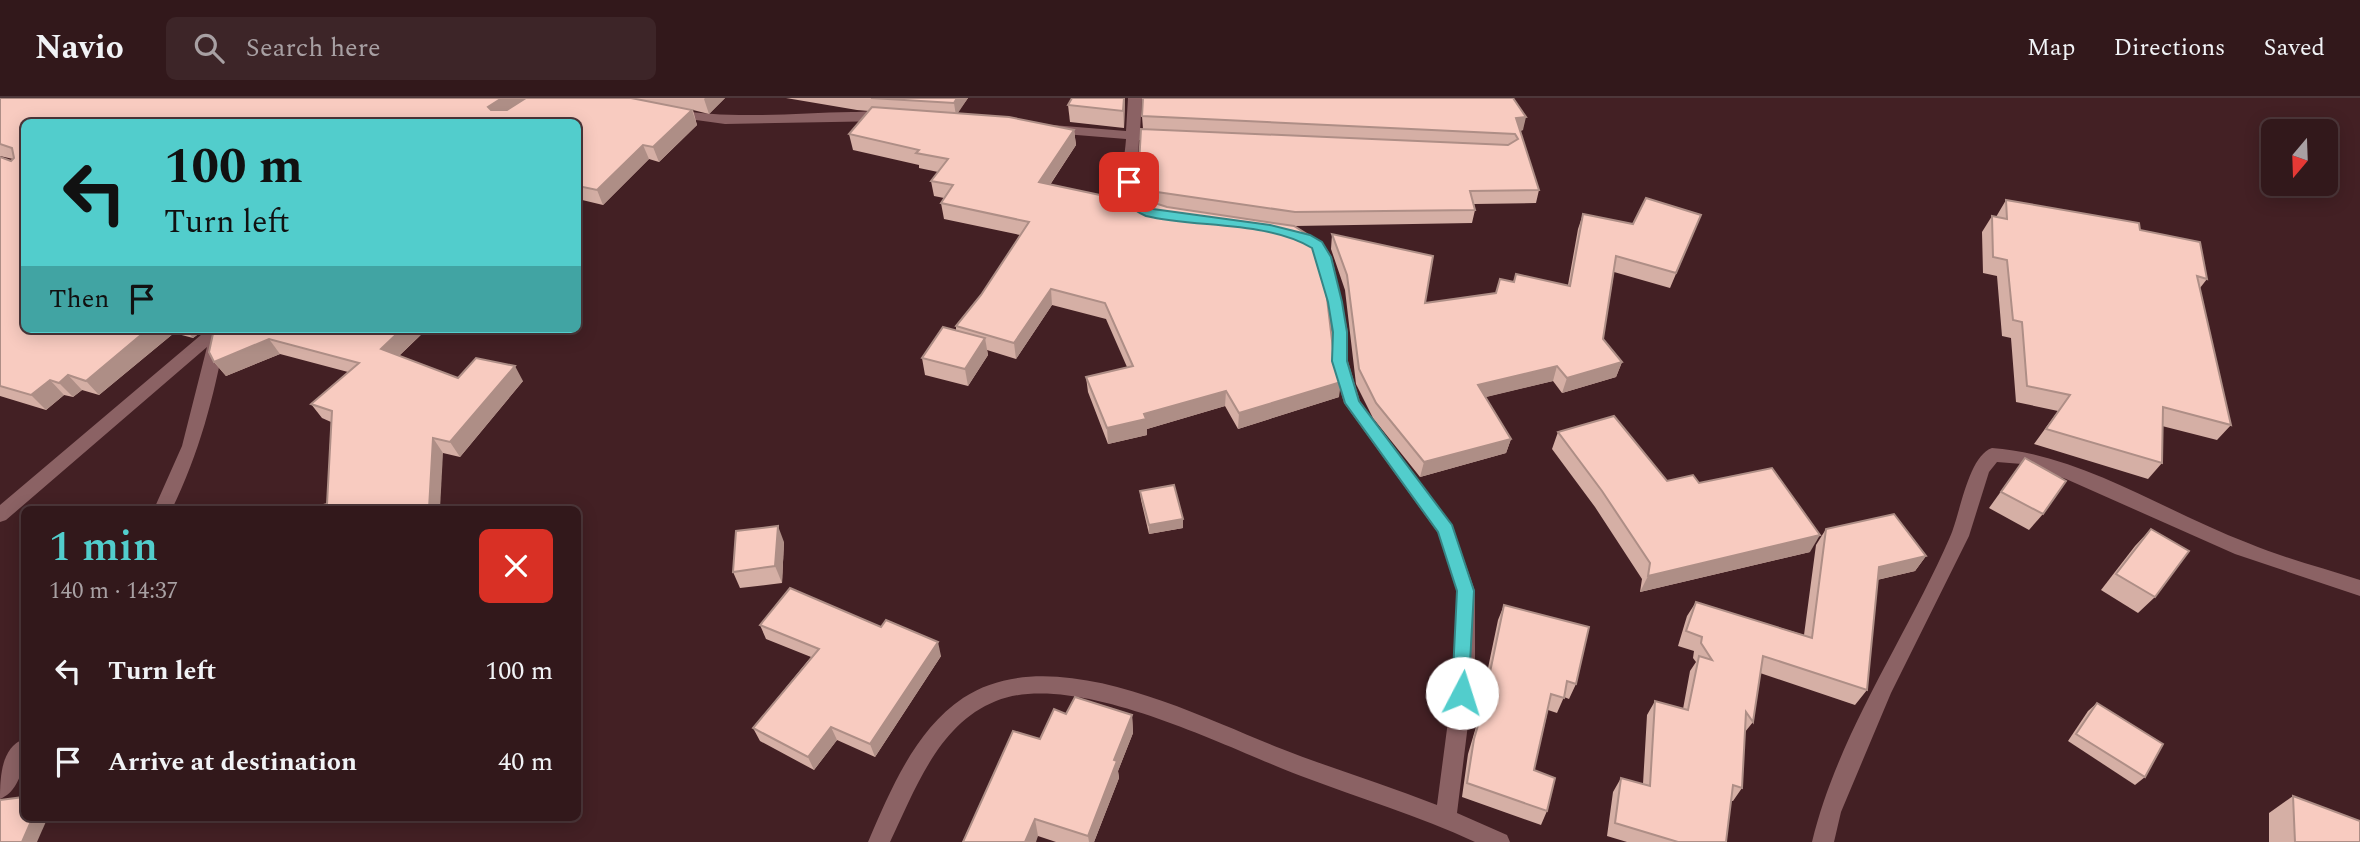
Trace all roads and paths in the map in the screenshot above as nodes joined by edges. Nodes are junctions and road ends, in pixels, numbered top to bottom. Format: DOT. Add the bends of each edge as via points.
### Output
graph roads {
  1 [pos="1135,98"];
  2 [pos="663,111"];
  3 [pos="899,118"];
  4 [pos="1040,129"];
  5 [pos="1132,136"];
  6 [pos="1183,139"];
  7 [pos="1162,215"];
  8 [pos="1282,232"];
  9 [pos="213,333"];
  10 [pos="217,333"];
  11 [pos="165,506"];
  12 [pos="0,514"];
  13 [pos="2360,588"];
  14 [pos="21,753"];
  15 [pos="0,789"];
  16 [pos="1446,816"];
  17 [pos="878,842"];
  18 [pos="1499,842"];
  19 [pos="1823,842"];
  1 -- 5 [label="street"];
  2 -- 3 [label="street" via="712,121"];
  4 -- 5 [label="street"];
  5 -- 6 [label="street"];
  5 -- 7 [label="street" via="1129,198 1135,206"];
  8 -- 16 [label="street" via="1306,238 1324,257 1340,332 1340,361 1352,403 1446,530 1466,591 1465,668"];
  9 -- 12 [label="street"];
  10 -- 11 [label="street" via="202,415 180,478"];
  13 -- 19 [label="street" via="2242,549 2072,474 2023,457 1992,455 1981,470 1960,536 1882,691 1829,812"];
  14 -- 15 [label="street"];
  16 -- 17 [label="street" via="1111,696 1040,685 1003,688 958,712 940,731 912,776"];
  16 -- 18 [label="street"];
}
